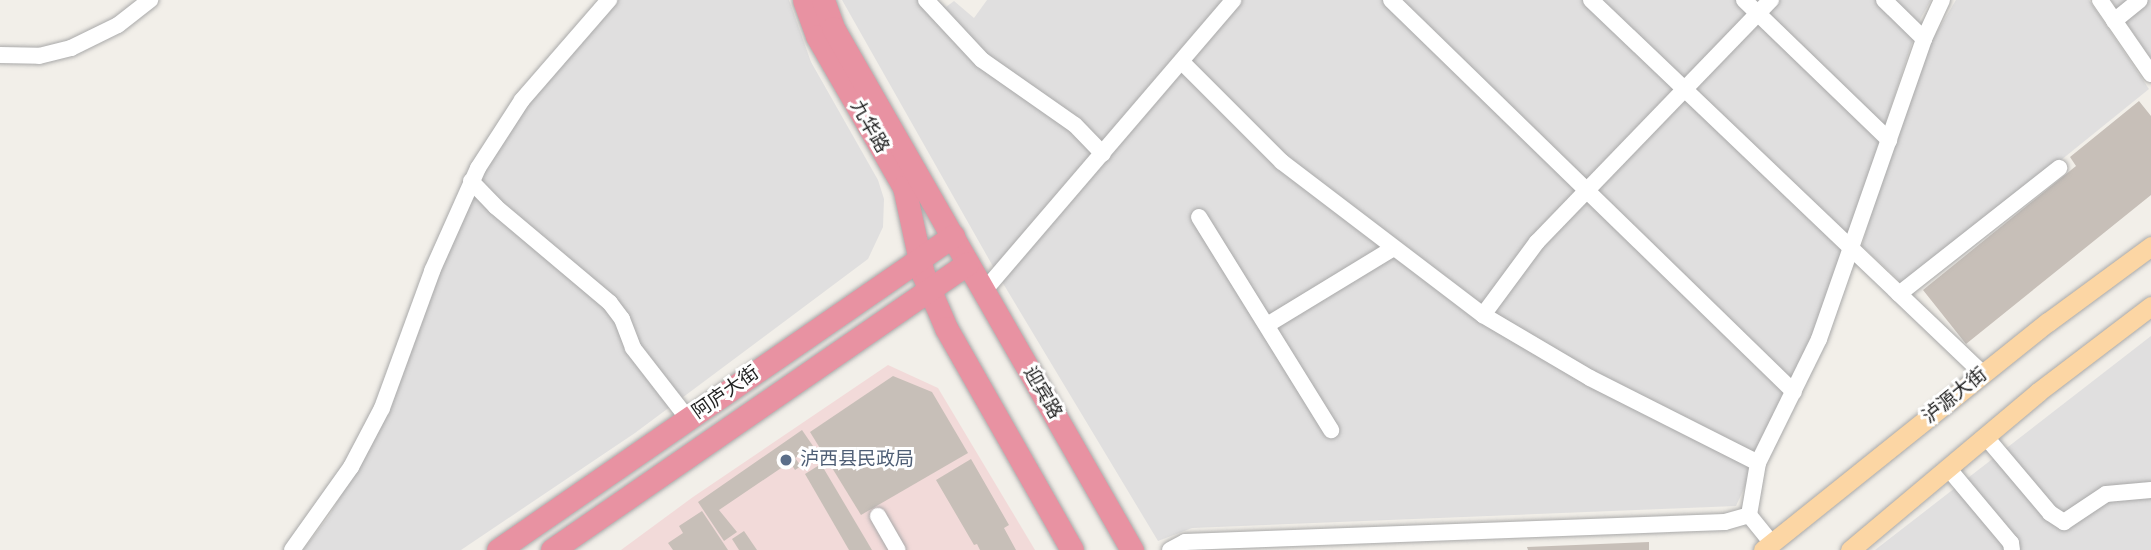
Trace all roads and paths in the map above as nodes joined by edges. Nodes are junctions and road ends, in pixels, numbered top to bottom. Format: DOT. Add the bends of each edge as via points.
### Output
graph roads {
  1 [pos="150,0"];
  2 [pos="609,0"];
  3 [pos="804,0"];
  4 [pos="823,0"];
  5 [pos="926,0"];
  6 [pos="1233,0"];
  7 [pos="1391,0"];
  8 [pos="1591,0"];
  9 [pos="1744,0"];
  10 [pos="1771,0"];
  11 [pos="1884,0"];
  12 [pos="1942,0"];
  13 [pos="2100,0"];
  14 [pos="2140,0"];
  15 [pos="1758,14"];
  16 [pos="2114,21"];
  17 [pos="1924,39"];
  18 [pos="0,55"];
  19 [pos="2146,55"];
  20 [pos="1182,62"];
  21 [pos="2151,74"];
  22 [pos="1685,89"];
  23 [pos="1889,140"];
  24 [pos="1102,154"];
  25 [pos="2059,168"];
  26 [pos="471,181"];
  27 [pos="1586,190"];
  28 [pos="1199,217"];
  29 [pos="953,236"];
  30 [pos="2151,246"];
  31 [pos="1851,247"];
  32 [pos="1392,248"];
  33 [pos="920,259"];
  34 [pos="968,263"];
  35 [pos="929,290"];
  36 [pos="984,291"];
  37 [pos="1899,294"];
  38 [pos="2151,306"];
  39 [pos="1483,316"];
  40 [pos="1267,325"];
  41 [pos="1983,374"];
  42 [pos="1794,392"];
  43 [pos="688,419"];
  44 [pos="1331,430"];
  45 [pos="1985,436"];
  46 [pos="1758,463"];
  47 [pos="1948,468"];
  48 [pos="2151,491"];
  49 [pos="1749,515"];
  50 [pos="878,516"];
  51 [pos="1768,546"];
  52 [pos="292,550"];
  53 [pos="498,550"];
  54 [pos="552,550"];
  55 [pos="898,550"];
  56 [pos="1072,550"];
  57 [pos="1132,550"];
  58 [pos="1170,550"];
  59 [pos="1850,550"];
  60 [pos="2012,550"];
  1 -- 18 [label="street" via="118,25 71,48 39,56"];
  2 -- 26 [label="street" via="522,100"];
  3 -- 33 [label="highway, 九华路" via="817,36 904,187"];
  4 -- 29 [label="highway, 九华路" via="833,28"];
  5 -- 24 [label="street" via="982,60 1075,125"];
  6 -- 20 [label="street"];
  7 -- 27 [label="street"];
  8 -- 22 [label="street"];
  9 -- 15 [label="street"];
  10 -- 15 [label="street"];
  11 -- 17 [label="street"];
  12 -- 17 [label="street"];
  13 -- 16 [label="street"];
  14 -- 16 [label="street"];
  15 -- 22 [label="street"];
  15 -- 23 [label="street"];
  16 -- 19 [label="street"];
  17 -- 23 [label="street"];
  19 -- 21 [label="street"];
  20 -- 24 [label="street"];
  20 -- 32 [label="street" via="1282,162"];
  22 -- 27 [label="street"];
  22 -- 31 [label="street"];
  23 -- 31 [label="street"];
  24 -- 36 [label="street"];
  25 -- 37 [label="street"];
  26 -- 43 [label="street" via="610,303 633,348"];
  26 -- 52 [label="street" via="382,408 345,476"];
  27 -- 39 [label="street" via="1516,268"];
  27 -- 42 [label="street"];
  28 -- 40 [label="street"];
  29 -- 33 [label="highway, 阿庐大街"];
  29 -- 34 [label="highway, 迎宾路"];
  30 -- 41 [label="main road, 泸源大街"];
  31 -- 37 [label="street"];
  31 -- 42 [label="street" via="1819,338"];
  32 -- 39 [label="street"];
  32 -- 40 [label="street"];
  33 -- 35 [label="highway"];
  33 -- 43 [label="highway, 阿庐大街"];
  34 -- 35 [label="highway"];
  34 -- 36 [label="highway, 迎宾路"];
  35 -- 54 [label="highway"];
  35 -- 56 [label="highway" via="956,349"];
  36 -- 57 [label="highway, 迎宾路"];
  37 -- 41 [label="street"];
  38 -- 45 [label="main road"];
  39 -- 46 [label="street" via="1580,372"];
  40 -- 44 [label="street"];
  41 -- 51 [label="main road, 泸源大街"];
  42 -- 46 [label="street"];
  43 -- 53 [label="highway, 阿庐大街"];
  45 -- 47 [label="main road"];
  45 -- 48 [label="street" via="2050,513 2064,522 2106,495"];
  46 -- 49 [label="street"];
  47 -- 59 [label="main road"];
  47 -- 60 [label="street" via="2011,543"];
  49 -- 51 [label="street"];
  49 -- 58 [label="street" via="1724,522 1185,542"];
  50 -- 55 [label="street"];
}
